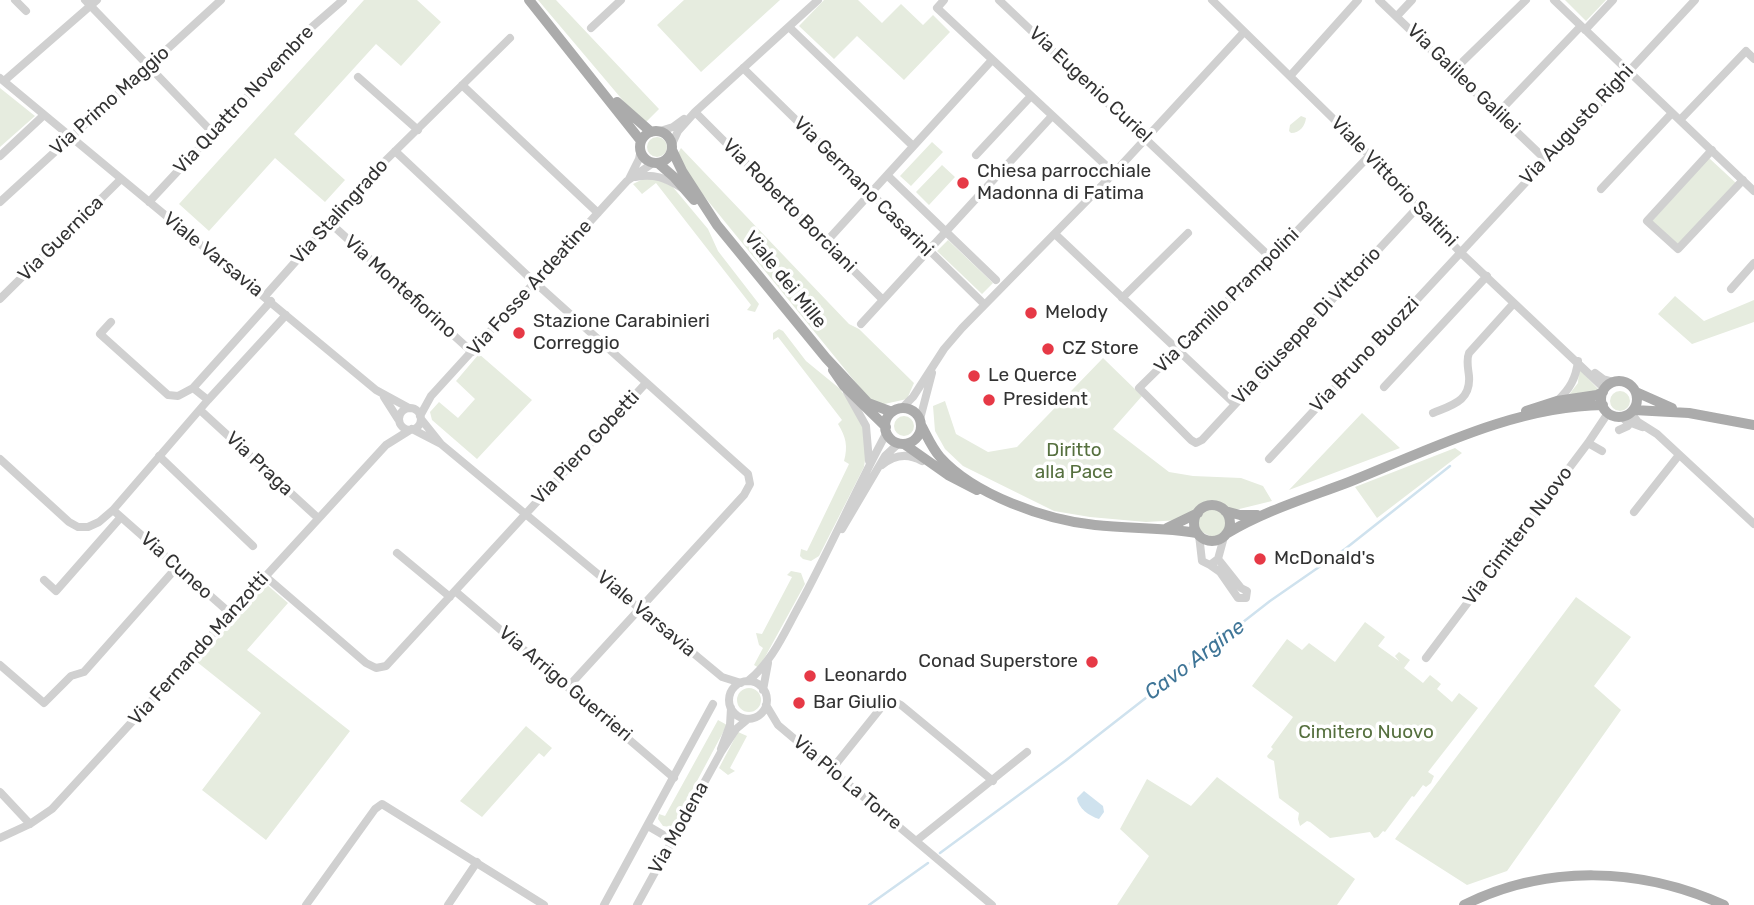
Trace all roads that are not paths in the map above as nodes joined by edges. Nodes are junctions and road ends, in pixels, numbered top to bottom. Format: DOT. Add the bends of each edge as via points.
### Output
graph roads {
  1 [pos="15,0"];
  2 [pos="221,0"];
  3 [pos="343,0"];
  4 [pos="528,0"];
  5 [pos="621,0"];
  6 [pos="818,0"];
  7 [pos="944,0"];
  8 [pos="999,0"];
  9 [pos="1212,0"];
  10 [pos="1358,0"];
  11 [pos="1379,0"];
  12 [pos="1412,0"];
  13 [pos="1526,0"];
  14 [pos="1554,0"];
  15 [pos="1613,0"];
  16 [pos="1695,0"];
  17 [pos="91,2"];
  18 [pos="26,10"];
  19 [pos="1397,16"];
  20 [pos="789,27"];
  21 [pos="591,28"];
  22 [pos="1583,28"];
  23 [pos="1244,32"];
  24 [pos="510,38"];
  25 [pos="1754,59"];
  26 [pos="992,60"];
  27 [pos="148,67"];
  28 [pos="743,68"];
  29 [pos="1454,70"];
  30 [pos="1628,70"];
  31 [pos="1291,75"];
  32 [pos="358,77"];
  33 [pos="2,80"];
  34 [pos="462,85"];
  35 [pos="601,88"];
  36 [pos="1031,96"];
  37 [pos="695,112"];
  38 [pos="1498,113"];
  39 [pos="1672,113"];
  40 [pos="44,115"];
  41 [pos="1052,116"];
  42 [pos="1679,120"];
  43 [pos="418,130"];
  44 [pos="212,132"];
  45 [pos="655,132"];
  46 [pos="71,137"];
  47 [pos="1147,138"];
  48 [pos="641,145"];
  49 [pos="913,146"];
  50 [pos="672,147"];
  51 [pos="1712,150"];
  52 [pos="395,151"];
  53 [pos="976,155"];
  54 [pos="1370,155"];
  55 [pos="0,156"];
  56 [pos="1545,159"];
  57 [pos="655,163"];
  58 [pos="1114,173"];
  59 [pos="888,176"];
  60 [pos="121,179"];
  61 [pos="629,179"];
  62 [pos="1743,180"];
  63 [pos="1601,189"];
  64 [pos="687,191"];
  65 [pos="1754,191"];
  66 [pos="871,194"];
  67 [pos="0,202"];
  68 [pos="149,202"];
  69 [pos="1418,207"];
  70 [pos="598,213"];
  71 [pos="329,222"];
  72 [pos="717,225"];
  73 [pos="947,232"];
  74 [pos="1055,233"];
  75 [pos="1188,233"];
  76 [pos="826,243"];
  77 [pos="928,251"];
  78 [pos="1460,252"];
  79 [pos="1271,258"];
  80 [pos="1754,263"];
  81 [pos="1486,276"];
  82 [pos="996,280"];
  83 [pos="535,282"];
  84 [pos="1731,289"];
  85 [pos="1122,298"];
  86 [pos="0,299"];
  87 [pos="268,299"];
  88 [pos="883,300"];
  89 [pos="1514,303"];
  90 [pos="984,304"];
  91 [pos="286,315"];
  92 [pos="111,322"];
  93 [pos="861,324"];
  94 [pos="1178,351"];
  95 [pos="471,352"];
  96 [pos="826,358"];
  97 [pos="1578,361"];
  98 [pos="933,367"];
  99 [pos="646,383"];
  100 [pos="844,386"];
  101 [pos="1384,387"];
  102 [pos="1608,387"];
  103 [pos="193,388"];
  104 [pos="1636,392"];
  105 [pos="382,395"];
  106 [pos="431,396"];
  107 [pos="208,400"];
  108 [pos="1557,401"];
  109 [pos="1236,404"];
  110 [pos="411,408"];
  111 [pos="1606,409"];
  112 [pos="200,410"];
  113 [pos="897,410"];
  114 [pos="1433,413"];
  115 [pos="1689,413"];
  116 [pos="1629,415"];
  117 [pos="421,418"];
  118 [pos="399,420"];
  119 [pos="920,422"];
  120 [pos="1754,425"];
  121 [pos="411,430"];
  122 [pos="886,430"];
  123 [pos="1619,430"];
  124 [pos="1471,434"];
  125 [pos="901,443"];
  126 [pos="1196,443"];
  127 [pos="1588,443"];
  128 [pos="386,444"];
  129 [pos="441,444"];
  130 [pos="1602,451"];
  131 [pos="1679,455"];
  132 [pos="159,456"];
  133 [pos="1269,458"];
  134 [pos="0,459"];
  135 [pos="869,466"];
  136 [pos="878,469"];
  137 [pos="948,475"];
  138 [pos="993,495"];
  139 [pos="113,510"];
  140 [pos="1225,511"];
  141 [pos="1634,512"];
  142 [pos="526,513"];
  143 [pos="1198,513"];
  144 [pos="1258,515"];
  145 [pos="121,517"];
  146 [pos="318,518"];
  147 [pos="1754,524"];
  148 [pos="1163,529"];
  149 [pos="1198,534"];
  150 [pos="836,536"];
  151 [pos="1225,536"];
  152 [pos="253,546"];
  153 [pos="397,554"];
  154 [pos="1214,562"];
  155 [pos="177,567"];
  156 [pos="265,576"];
  157 [pos="44,580"];
  158 [pos="452,594"];
  159 [pos="639,608"];
  160 [pos="231,614"];
  161 [pos="1426,658"];
  162 [pos="768,663"];
  163 [pos="0,665"];
  164 [pos="722,677"];
  165 [pos="745,682"];
  166 [pos="568,687"];
  167 [pos="763,690"];
  168 [pos="730,694"];
  169 [pos="713,704"];
  170 [pos="765,705"];
  171 [pos="731,708"];
  172 [pos="751,718"];
  173 [pos="778,724"];
  174 [pos="721,752"];
  175 [pos="1027,752"];
  176 [pos="832,769"];
  177 [pos="674,778"];
  178 [pos="993,781"];
  179 [pos="0,792"];
  180 [pos="30,824"];
  181 [pos="648,826"];
  182 [pos="0,838"];
  183 [pos="672,840"];
  184 [pos="916,841"];
  185 [pos="477,862"];
  186 [pos="306,905"];
  187 [pos="447,905"];
  188 [pos="544,905"];
  189 [pos="604,905"];
  190 [pos="637,905"];
  191 [pos="992,905"];
  192 [pos="1464,905"];
  193 [pos="1724,905"];
  1 -- 18 [label="street"];
  2 -- 27 [label="street, Via Primo Maggio"];
  3 -- 44 [label="street, Via Quattro Novembre"];
  4 -- 35 [label="main road, Viale dei Mille"];
  5 -- 21 [label="street"];
  6 -- 20 [label="street"];
  7 -- 26 [label="street" via="937,8"];
  8 -- 47 [label="street, Via Eugenio Curiel"];
  9 -- 23 [label="street, Viale Vittorio Saltini"];
  10 -- 31 [label="street"];
  11 -- 19 [label="street, Via Galileo Galilei"];
  12 -- 19 [label="street"];
  13 -- 29 [label="street"];
  14 -- 22 [label="street"];
  15 -- 22 [label="street"];
  16 -- 30 [label="street, Via Augusto Righi"];
  17 -- 27 [label="street"];
  17 -- 33 [label="street"];
  19 -- 29 [label="street, Via Galileo Galilei"];
  20 -- 28 [label="street"];
  20 -- 49 [label="street"];
  22 -- 30 [label="street"];
  22 -- 38 [label="street"];
  23 -- 31 [label="street, Viale Vittorio Saltini"];
  23 -- 47 [label="street"];
  24 -- 34 [label="street, Via Stalingrado"];
  25 -- 42 [label="street" via="1746,51"];
  26 -- 36 [label="street"];
  26 -- 49 [label="street"];
  27 -- 44 [label="street"];
  27 -- 46 [label="street, Via Primo Maggio"];
  28 -- 37 [label="street"];
  28 -- 66 [label="street, Via Germano Casarini"];
  29 -- 38 [label="street, Via Galileo Galilei"];
  30 -- 39 [label="street"];
  30 -- 56 [label="street, Via Augusto Righi"];
  31 -- 54 [label="street, Viale Vittorio Saltini"];
  32 -- 43 [label="street"];
  33 -- 40 [label="street, Viale Varsavia"];
  34 -- 43 [label="street, Via Stalingrado"];
  34 -- 70 [label="street"];
  35 -- 45 [label="main road, Viale dei Mille"];
  35 -- 48 [label="main road, Viale dei Mille"];
  36 -- 41 [label="street"];
  36 -- 53 [label="street"];
  37 -- 45 [label="street" via="673,127"];
  37 -- 50 [label="street" via="678,131"];
  37 -- 76 [label="street, Via Roberto Borciani"];
  38 -- 56 [label="street, Via Galileo Galilei"];
  39 -- 42 [label="street"];
  39 -- 63 [label="street"];
  40 -- 46 [label="street, Viale Varsavia"];
  40 -- 55 [label="street"];
  41 -- 58 [label="street"];
  41 -- 73 [label="street"];
  42 -- 51 [label="street"];
  43 -- 52 [label="street, Via Stalingrado"];
  44 -- 68 [label="street, Via Quattro Novembre"];
  45 -- 48 [label="main road"];
  45 -- 50 [label="main road, Viale dei Mille" via="668,136"];
  46 -- 60 [label="street, Viale Varsavia"];
  46 -- 67 [label="street, Via Primo Maggio"];
  47 -- 58 [label="street"];
  47 -- 79 [label="street, Via Eugenio Curiel"];
  48 -- 57 [label="main road, Viale dei Mille" via="645,158"];
  48 -- 61 [label="street, Via Fosse Ardeatine"];
  49 -- 59 [label="street"];
  50 -- 57 [label="main road" via="667,159"];
  50 -- 72 [label="main road, Viale dei Mille"];
  51 -- 62 [label="street"];
  51 -- 62 [label="street" via="1647,221 1678,249"];
  52 -- 71 [label="street, Via Stalingrado"];
  52 -- 83 [label="street"];
  54 -- 69 [label="street, Viale Vittorio Saltini"];
  54 -- 79 [label="street, Via Camillo Prampolini"];
  56 -- 78 [label="street, Via Augusto Righi"];
  57 -- 61 [label="street, Via Fosse Ardeatine"];
  57 -- 64 [label="main road, Viale dei Mille"];
  58 -- 74 [label="street"];
  59 -- 66 [label="street"];
  59 -- 73 [label="street"];
  60 -- 68 [label="street, Viale Varsavia"];
  60 -- 86 [label="street, Via Guernica"];
  61 -- 64 [label="street" via="654,175"];
  61 -- 70 [label="street, Via Fosse Ardeatine"];
  62 -- 65 [label="street"];
  64 -- 72 [label="main road, Viale dei Mille"];
  66 -- 76 [label="street"];
  66 -- 77 [label="street, Via Germano Casarini"];
  68 -- 87 [label="street, Viale Varsavia"];
  69 -- 78 [label="street, Viale Vittorio Saltini"];
  69 -- 109 [label="street, Via Giuseppe Di Vittorio"];
  70 -- 83 [label="street, Via Fosse Ardeatine"];
  71 -- 87 [label="street, Via Stalingrado"];
  71 -- 95 [label="street, Via Montefiorino"];
  72 -- 96 [label="main road, Viale dei Mille"];
  73 -- 77 [label="street"];
  73 -- 82 [label="street"];
  74 -- 85 [label="street"];
  74 -- 90 [label="street"];
  75 -- 85 [label="street"];
  76 -- 88 [label="street, Via Roberto Borciani"];
  77 -- 88 [label="street"];
  77 -- 90 [label="street, Via Germano Casarini"];
  78 -- 81 [label="street, Viale Vittorio Saltini"];
  78 -- 133 [label="street, Via Bruno Buozzi"];
  79 -- 94 [label="street, Via Camillo Prampolini"];
  80 -- 84 [label="street"];
  81 -- 89 [label="street, Viale Vittorio Saltini"];
  81 -- 101 [label="street"];
  83 -- 95 [label="street, Via Fosse Ardeatine"];
  83 -- 99 [label="street"];
  85 -- 94 [label="street"];
  87 -- 91 [label="street, Viale Varsavia"];
  87 -- 103 [label="street, Via Stalingrado"];
  88 -- 93 [label="street"];
  89 -- 97 [label="street, Viale Vittorio Saltini"];
  89 -- 114 [label="street" via="1469,352 1465,397"];
  90 -- 98 [label="street"];
  91 -- 105 [label="street, Viale Varsavia"];
  91 -- 107 [label="street"];
  92 -- 103 [label="street" via="100,334 168,395 178,396"];
  94 -- 109 [label="street"];
  94 -- 126 [label="street, Via Camillo Prampolini" via="1139,388"];
  95 -- 106 [label="street, Via Fosse Ardeatine"];
  96 -- 100 [label="main road, Viale dei Mille"];
  96 -- 113 [label="main road, Viale dei Mille" via="868,403"];
  97 -- 102 [label="street, Viale Vittorio Saltini"];
  97 -- 108 [label="street" via="1571,386"];
  98 -- 113 [label="street"];
  98 -- 119 [label="street"];
  99 -- 142 [label="street, Via Piero Gobetti"];
  99 -- 159 [label="street" via="748,474 750,484"];
  100 -- 122 [label="main road, Viale dei Mille"];
  100 -- 135 [label="street, Viale dei Mille" via="866,426"];
  102 -- 104 [label="main road" via="1628,383"];
  102 -- 108 [label="main road" via="1597,395"];
  102 -- 111 [label="main road"];
  103 -- 107 [label="street"];
  104 -- 115 [label="main road"];
  104 -- 116 [label="main road" via="1637,401"];
  105 -- 110 [label="street, Viale Varsavia"];
  105 -- 118 [label="street, Viale Varsavia"];
  106 -- 110 [label="street, Via Fosse Ardeatine"];
  106 -- 117 [label="street, Via Fosse Ardeatine"];
  107 -- 112 [label="street"];
  108 -- 124 [label="main road"];
  109 -- 126 [label="street, Via Giuseppe Di Vittorio"];
  110 -- 117 [label="street, Viale Varsavia"];
  110 -- 118 [label="street" via="403,410"];
  111 -- 116 [label="main road"];
  111 -- 124 [label="main road" via="1550,410"];
  111 -- 127 [label="street, Via Cimitero Nuovo"];
  112 -- 132 [label="street"];
  112 -- 146 [label="street, Via Praga"];
  113 -- 119 [label="main road, Viale dei Mille" via="913,411"];
  113 -- 122 [label="main road" via="888,416"];
  115 -- 116 [label="main road"];
  115 -- 120 [label="main road"];
  116 -- 123 [label="street" via="1628,426"];
  116 -- 131 [label="street"];
  117 -- 121 [label="street"];
  117 -- 129 [label="street, Viale Varsavia"];
  118 -- 121 [label="street, Viale Varsavia"];
  118 -- 128 [label="street, Via Fernando Manzotti"];
  119 -- 125 [label="main road" via="918,436"];
  119 -- 138 [label="main road" via="943,460"];
  121 -- 128 [label="street, Via Fernando Manzotti"];
  121 -- 129 [label="street, Viale Varsavia"];
  122 -- 125 [label="main road, Viale dei Mille"];
  122 -- 135 [label="street"];
  124 -- 144 [label="main road"];
  125 -- 136 [label="street" via="889,450"];
  125 -- 137 [label="main road, Viale dei Mille"];
  127 -- 130 [label="street"];
  127 -- 161 [label="street, Via Cimitero Nuovo"];
  128 -- 146 [label="street, Via Fernando Manzotti"];
  129 -- 142 [label="street, Viale Varsavia"];
  131 -- 141 [label="street"];
  131 -- 147 [label="street"];
  132 -- 139 [label="street"];
  132 -- 152 [label="street"];
  134 -- 139 [label="street" via="74,525 94,525"];
  135 -- 150 [label="street"];
  136 -- 137 [label="street" via="889,459 908,456"];
  136 -- 150 [label="street"];
  137 -- 138 [label="main road, Viale dei Mille"];
  138 -- 148 [label="main road" via="1076,522"];
  139 -- 145 [label="street, Via Cuneo"];
  140 -- 143 [label="main road" via="1212,506"];
  140 -- 144 [label="main road"];
  140 -- 151 [label="main road" via="1230,523"];
  142 -- 158 [label="street, Via Piero Gobetti"];
  142 -- 159 [label="street, Viale Varsavia"];
  143 -- 148 [label="main road"];
  143 -- 149 [label="main road" via="1194,523"];
  144 -- 151 [label="main road"];
  145 -- 155 [label="street, Via Cuneo"];
  145 -- 157 [label="street, Via Cuneo" via="57,591"];
  146 -- 156 [label="street, Via Fernando Manzotti"];
  148 -- 149 [label="main road"];
  149 -- 151 [label="main road" via="1210,541"];
  149 -- 154 [label="street" via="1202,561"];
  150 -- 162 [label="street"];
  151 -- 154 [label="street"];
  153 -- 158 [label="street, Via Arrigo Guerrieri"];
  154 -- 154 [label="street" via="1238,598 1245,599 1247,591"];
  155 -- 160 [label="street, Via Cuneo"];
  155 -- 163 [label="street" via="84,672 71,676 44,703"];
  156 -- 158 [label="street, Via Piero Gobetti" via="366,663 381,668"];
  156 -- 160 [label="street, Via Fernando Manzotti"];
  158 -- 166 [label="street, Via Arrigo Guerrieri"];
  159 -- 164 [label="street, Viale Varsavia"];
  159 -- 166 [label="street"];
  160 -- 180 [label="street, Via Fernando Manzotti" via="52,809"];
  162 -- 165 [label="street"];
  162 -- 167 [label="street"];
  164 -- 165 [label="street, Viale Varsavia"];
  164 -- 168 [label="street, Viale Varsavia"];
  165 -- 167 [label="street"];
  165 -- 168 [label="street"];
  166 -- 177 [label="street, Via Arrigo Guerrieri"];
  167 -- 170 [label="street"];
  168 -- 171 [label="street"];
  169 -- 177 [label="street"];
  170 -- 172 [label="street"];
  170 -- 173 [label="street, Via Pio La Torre"];
  171 -- 172 [label="street" via="736,715"];
  171 -- 174 [label="street, Via Modena"];
  172 -- 173 [label="street, Via Pio La Torre"];
  172 -- 174 [label="street, Via Modena" via="736,729"];
  173 -- 176 [label="street, Via Pio La Torre"];
  174 -- 183 [label="street, Via Modena"];
  175 -- 178 [label="street, Via Pio La Torre"];
  176 -- 178 [label="street" via="884,704 892,701"];
  176 -- 184 [label="street, Via Pio La Torre"];
  177 -- 181 [label="street"];
  178 -- 184 [label="street, Via Pio La Torre"];
  179 -- 180 [label="street"];
  180 -- 182 [label="street, Via Fernando Manzotti"];
  181 -- 183 [label="street"];
  181 -- 189 [label="street"];
  183 -- 190 [label="street, Via Modena"];
  184 -- 191 [label="street, Via Pio La Torre"];
  185 -- 186 [label="street" via="388,806 379,805"];
  185 -- 187 [label="street"];
  185 -- 188 [label="street"];
  192 -- 193 [label="main road" via="1517,885 1590,874 1652,880"];
}
